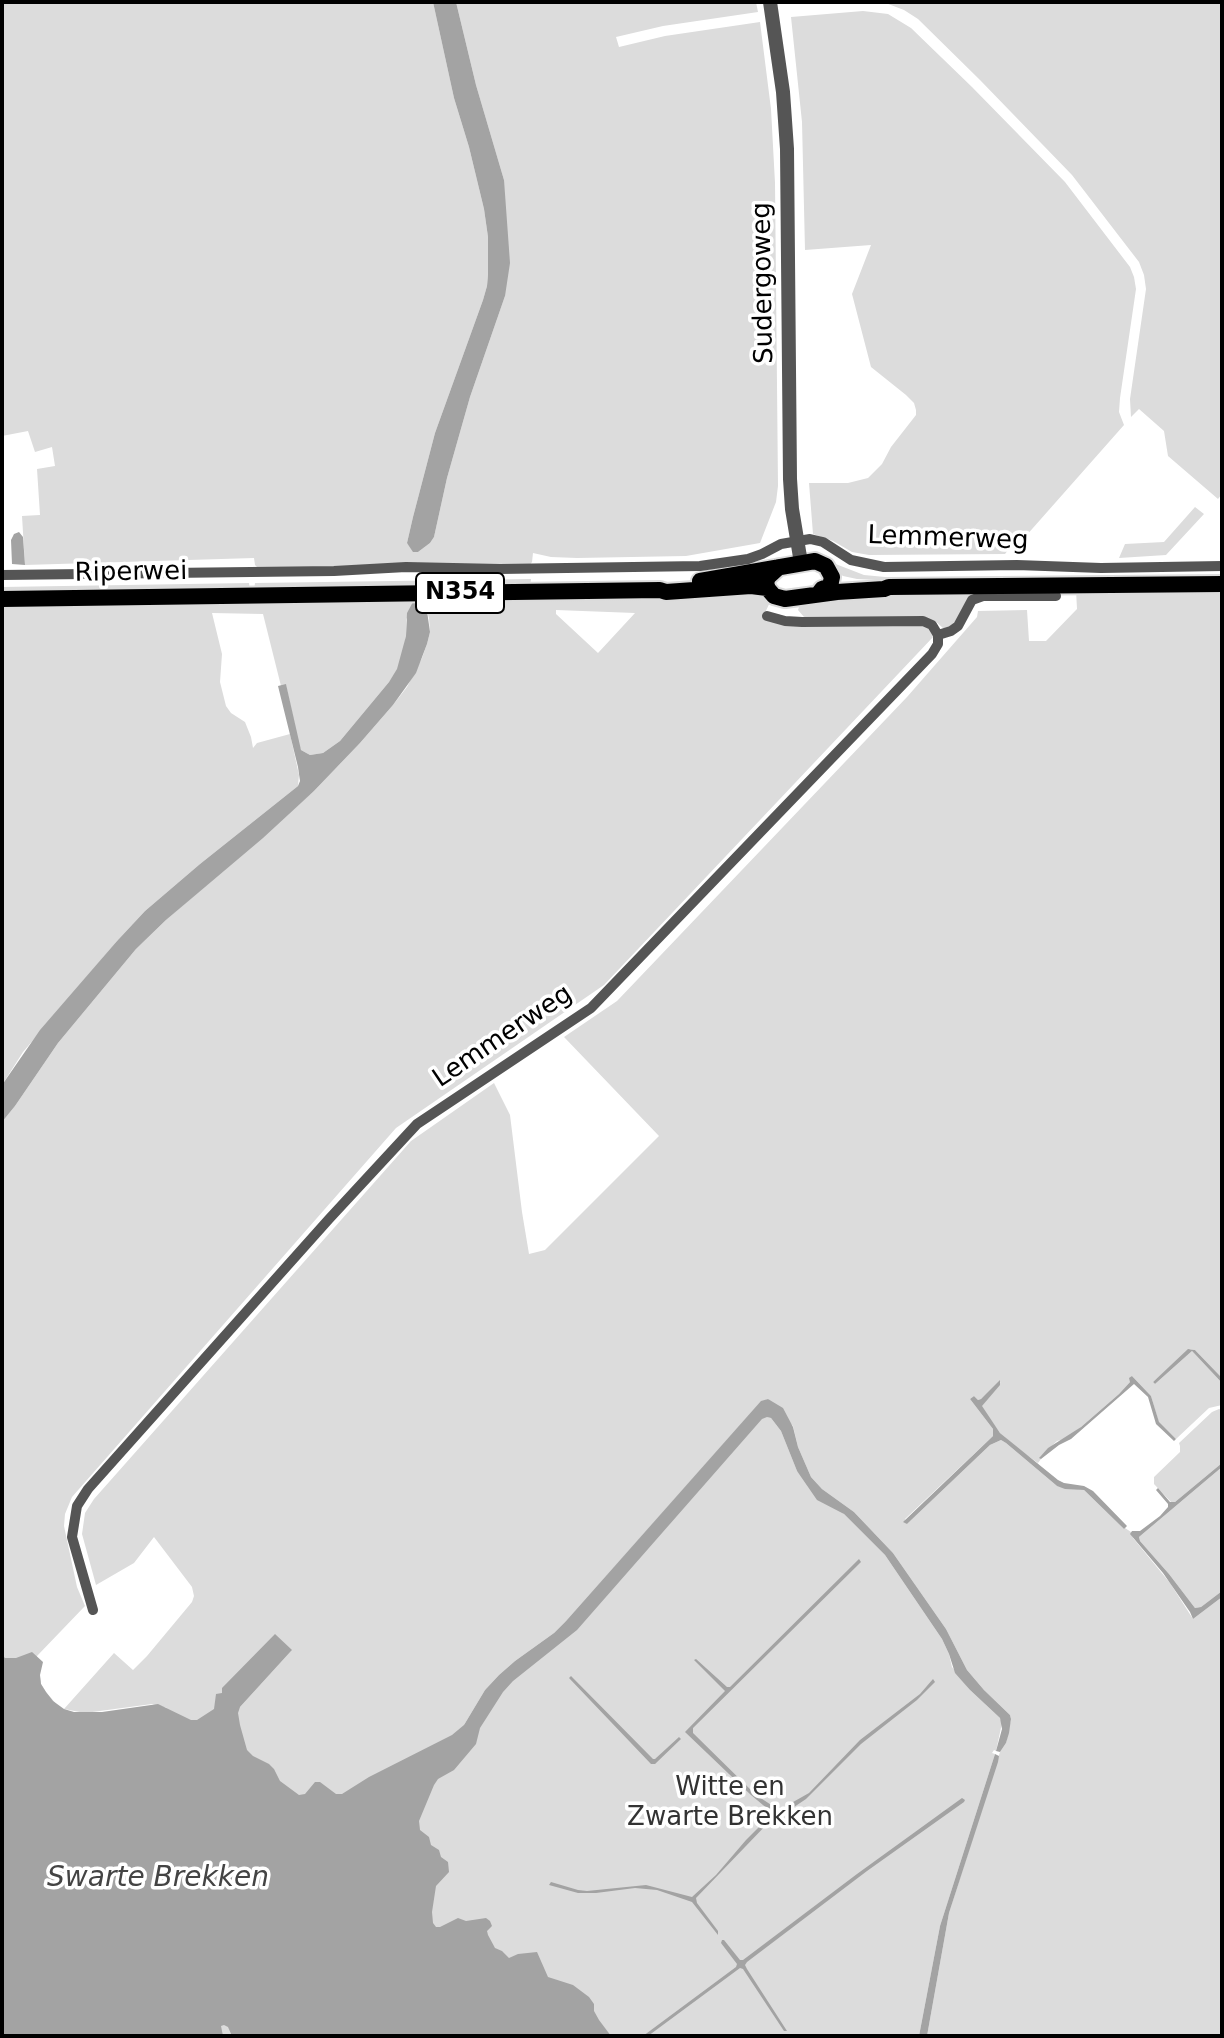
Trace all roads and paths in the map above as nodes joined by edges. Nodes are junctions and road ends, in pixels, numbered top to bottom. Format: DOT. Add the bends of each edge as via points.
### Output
graph roads {
  1 [pos="770,2"];
  2 [pos="797,540"];
  3 [pos="801,563"];
  4 [pos="1222,566"];
  5 [pos="779,567"];
  6 [pos="2,575"];
  7 [pos="832,575"];
  8 [pos="1222,584"];
  9 [pos="889,587"];
  10 [pos="767,588"];
  11 [pos="660,590"];
  12 [pos="818,594"];
  13 [pos="1056,596"];
  14 [pos="2,599"];
  15 [pos="790,599"];
  16 [pos="767,616"];
  17 [pos="792,622"];
  18 [pos="938,635"];
  19 [pos="93,1610"];
  1 -- 2 [label="street, Sudergoweg" via="787,149 790,479"];
  2 -- 3 [label="street, Sudergoweg"];
  2 -- 4 [label="street, Lemmerweg" via="817,540 851,560 884,567"];
  2 -- 6 [label="street, Riperwei" via="753,557 700,566"];
  3 -- 5 [label="main road, N354"];
  3 -- 7 [label="main road, Lemmerweg" via="822,563"];
  5 -- 10 [label="main road" via="768,577"];
  5 -- 11 [label="main road, N354"];
  7 -- 9 [label="main road, Lemmerweg"];
  7 -- 12 [label="main road" via="831,584"];
  8 -- 9 [label="main road, Lemmerweg"];
  9 -- 12 [label="main road, Lemmerweg"];
  10 -- 11 [label="main road, N354"];
  10 -- 15 [label="main road, N354" via="776,597"];
  11 -- 14 [label="main road, Riperwei / N354"];
  12 -- 15 [label="main road, Lemmerweg"];
  13 -- 18 [label="street, Lemmerweg" via="976,597 954,630"];
  15 -- 17 [label="street"];
  16 -- 17 [label="street"];
  17 -- 18 [label="street" via="923,621"];
  18 -- 19 [label="street, Lemmerweg" via="932,654 591,1008 417,1124 88,1489 77,1506 72,1537"];
}
